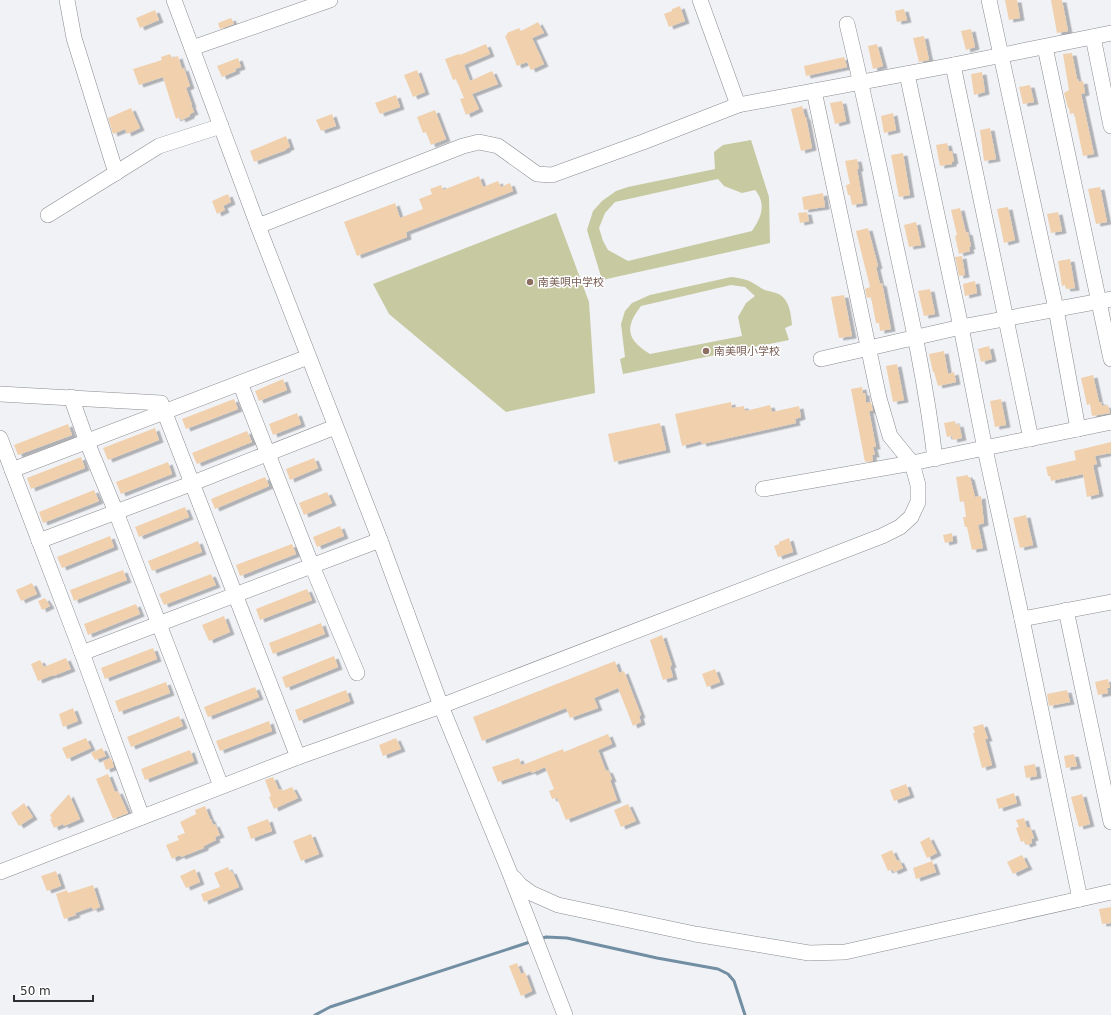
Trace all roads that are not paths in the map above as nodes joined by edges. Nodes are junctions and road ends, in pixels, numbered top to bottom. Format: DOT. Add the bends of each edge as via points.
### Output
graph roads {
  1 [pos="67,0"];
  2 [pos="174,0"];
  3 [pos="330,0"];
  4 [pos="700,0"];
  5 [pos="989,0"];
  6 [pos="847,24"];
  7 [pos="1111,33"];
  8 [pos="1093,37"];
  9 [pos="1045,47"];
  10 [pos="192,48"];
  11 [pos="1002,56"];
  12 [pos="954,65"];
  13 [pos="907,74"];
  14 [pos="861,82"];
  15 [pos="814,91"];
  16 [pos="738,105"];
  17 [pos="221,126"];
  18 [pos="1111,126"];
  19 [pos="116,173"];
  20 [pos="48,214"];
  21 [pos="258,226"];
  22 [pos="1105,300"];
  23 [pos="1056,309"];
  24 [pos="1007,319"];
  25 [pos="961,327"];
  26 [pos="915,338"];
  27 [pos="868,348"];
  28 [pos="308,357"];
  29 [pos="821,359"];
  30 [pos="1111,359"];
  31 [pos="240,383"];
  32 [pos="0,394"];
  33 [pos="71,397"];
  34 [pos="165,412"];
  35 [pos="1111,422"];
  36 [pos="335,427"];
  37 [pos="1078,429"];
  38 [pos="0,438"];
  39 [pos="1031,439"];
  40 [pos="87,442"];
  41 [pos="985,449"];
  42 [pos="268,453"];
  43 [pos="935,459"];
  44 [pos="912,463"];
  45 [pos="12,470"];
  46 [pos="193,483"];
  47 [pos="763,489"];
  48 [pos="116,512"];
  49 [pos="380,540"];
  50 [pos="39,541"];
  51 [pos="312,566"];
  52 [pos="236,595"];
  53 [pos="1111,602"];
  54 [pos="1066,610"];
  55 [pos="1022,619"];
  56 [pos="159,624"];
  57 [pos="82,653"];
  58 [pos="357,673"];
  59 [pos="441,706"];
  60 [pos="298,757"];
  61 [pos="221,786"];
  62 [pos="142,817"];
  63 [pos="1111,822"];
  64 [pos="509,871"];
  65 [pos="0,872"];
  66 [pos="1111,892"];
  67 [pos="1080,898"];
  68 [pos="565,1015"];
  1 -- 19 [label="street" via="74,38"];
  2 -- 10 [label="street"];
  3 -- 10 [label="street"];
  4 -- 16 [label="street"];
  5 -- 11 [label="street"];
  6 -- 14 [label="street"];
  7 -- 8 [label="street"];
  8 -- 9 [label="street"];
  8 -- 18 [label="street"];
  9 -- 11 [label="street"];
  9 -- 22 [label="street"];
  10 -- 17 [label="street"];
  11 -- 12 [label="street"];
  11 -- 23 [label="street"];
  12 -- 13 [label="street"];
  12 -- 24 [label="street"];
  13 -- 14 [label="street"];
  13 -- 25 [label="street"];
  14 -- 15 [label="street"];
  14 -- 26 [label="street"];
  15 -- 16 [label="street"];
  15 -- 27 [label="street"];
  16 -- 21 [label="street" via="552,176 537,174 498,146 479,142 463,146"];
  17 -- 19 [label="street" via="159,146"];
  17 -- 21 [label="street"];
  19 -- 20 [label="street"];
  21 -- 28 [label="street"];
  22 -- 23 [label="street"];
  22 -- 30 [label="street"];
  23 -- 24 [label="street"];
  23 -- 37 [label="street"];
  24 -- 25 [label="street"];
  24 -- 39 [label="street"];
  25 -- 26 [label="street"];
  25 -- 41 [label="street"];
  26 -- 27 [label="street"];
  26 -- 43 [label="street"];
  27 -- 29 [label="street"];
  27 -- 44 [label="street" via="890,436"];
  28 -- 31 [label="street"];
  28 -- 36 [label="street"];
  31 -- 34 [label="street"];
  31 -- 42 [label="street"];
  32 -- 33 [label="street"];
  33 -- 34 [label="street" via="161,402"];
  33 -- 40 [label="street"];
  34 -- 40 [label="street"];
  34 -- 46 [label="street"];
  35 -- 37 [label="street"];
  36 -- 42 [label="street"];
  36 -- 49 [label="street"];
  37 -- 39 [label="street"];
  38 -- 45 [label="street"];
  39 -- 41 [label="street"];
  40 -- 45 [label="street"];
  40 -- 48 [label="street"];
  41 -- 43 [label="street"];
  41 -- 55 [label="street"];
  42 -- 46 [label="street"];
  42 -- 51 [label="street"];
  43 -- 44 [label="street"];
  44 -- 47 [label="street"];
  44 -- 59 [label="street" via="918,485 918,502 911,517 900,527 868,542"];
  45 -- 50 [label="street"];
  46 -- 48 [label="street"];
  46 -- 52 [label="street"];
  48 -- 50 [label="street"];
  48 -- 56 [label="street"];
  49 -- 51 [label="street"];
  49 -- 59 [label="street"];
  50 -- 57 [label="street"];
  51 -- 52 [label="street"];
  51 -- 58 [label="street"];
  52 -- 56 [label="street"];
  52 -- 60 [label="street"];
  53 -- 54 [label="street"];
  54 -- 55 [label="street"];
  54 -- 63 [label="street"];
  55 -- 67 [label="street"];
  56 -- 57 [label="street"];
  56 -- 61 [label="street"];
  57 -- 62 [label="street"];
  59 -- 60 [label="street"];
  59 -- 64 [label="street"];
  60 -- 61 [label="street"];
  61 -- 62 [label="street"];
  62 -- 65 [label="street"];
  64 -- 67 [label="street" via="530,893 558,905 696,934 808,953 845,952"];
  64 -- 68 [label="street"];
  66 -- 67 [label="street"];
}
